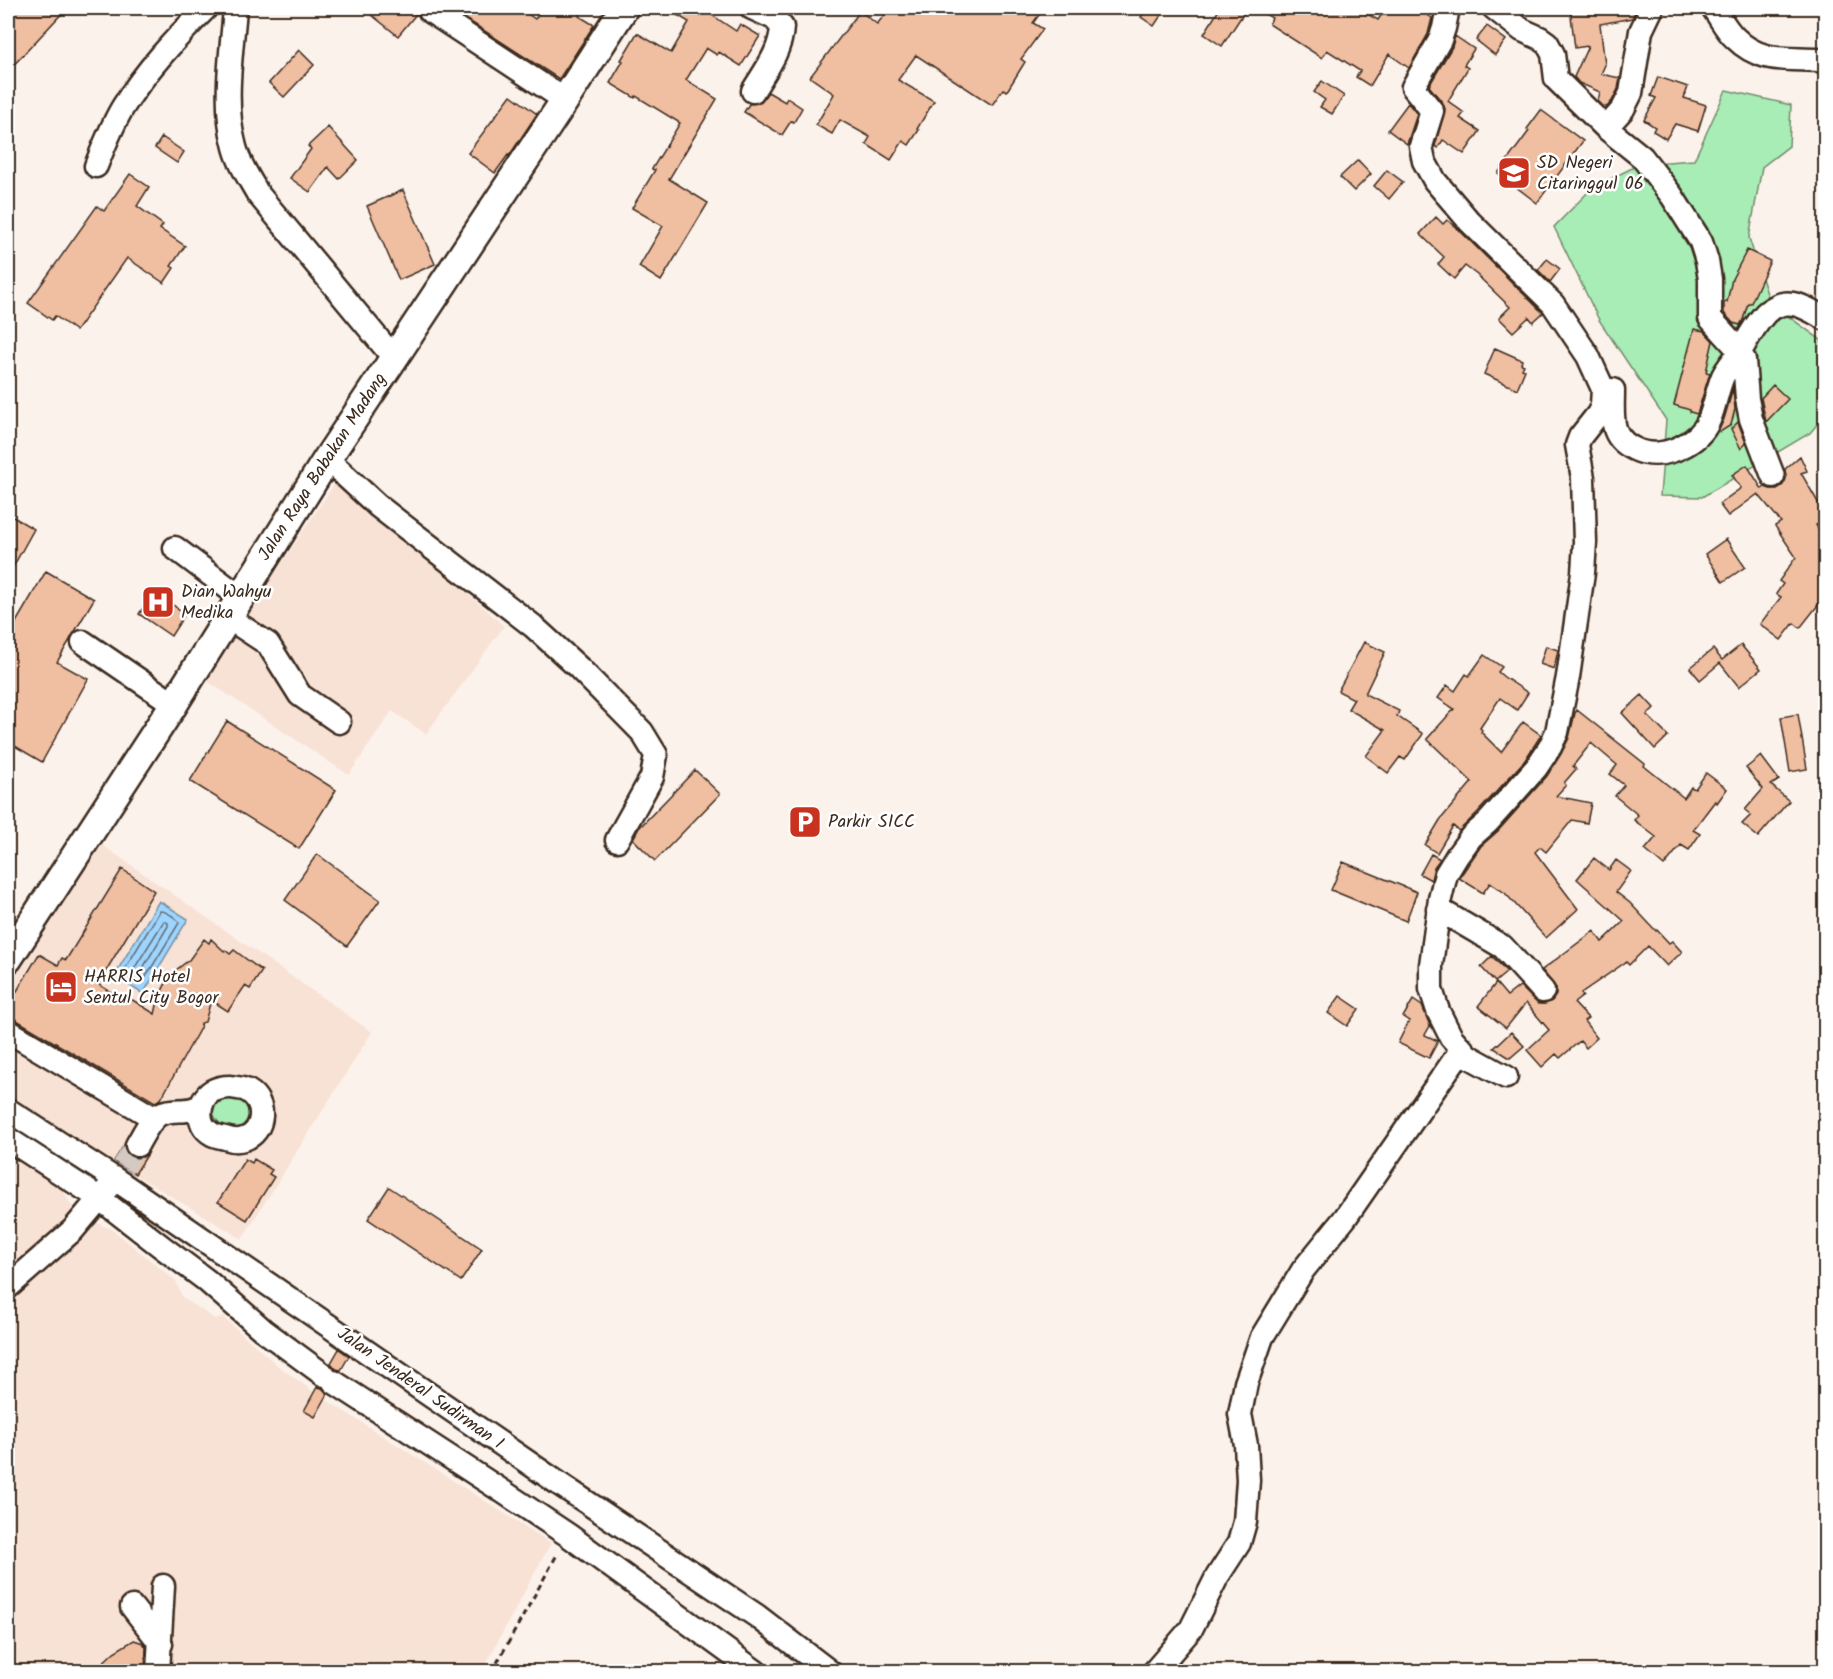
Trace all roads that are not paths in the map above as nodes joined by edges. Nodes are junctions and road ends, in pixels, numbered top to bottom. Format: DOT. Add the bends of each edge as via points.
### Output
graph roads {
  1 [pos="206,8"];
  2 [pos="235,8"];
  3 [pos="624,8"];
  4 [pos="752,8"];
  5 [pos="1448,8"];
  6 [pos="1494,8"];
  7 [pos="1652,8"];
  8 [pos="1713,8"];
  9 [pos="430,11"];
  10 [pos="1826,62"];
  11 [pos="753,91"];
  12 [pos="565,100"];
  13 [pos="1606,128"];
  14 [pos="96,166"];
  15 [pos="1826,319"];
  16 [pos="1740,351"];
  17 [pos="1588,356"];
  18 [pos="394,357"];
  19 [pos="327,459"];
  20 [pos="1773,476"];
  21 [pos="175,548"];
  22 [pos="234,607"];
  23 [pos="83,642"];
  24 [pos="174,704"];
  25 [pos="339,722"];
  26 [pos="617,840"];
  27 [pos="1438,909"];
  28 [pos="12,942"];
  29 [pos="1543,991"];
  30 [pos="8,1031"];
  31 [pos="1462,1049"];
  32 [pos="1506,1077"];
  33 [pos="202,1104"];
  34 [pos="8,1110"];
  35 [pos="154,1118"];
  36 [pos="8,1139"];
  37 [pos="137,1145"];
  38 [pos="118,1175"];
  39 [pos="99,1198"];
  40 [pos="8,1287"];
  41 [pos="555,1481"];
  42 [pos="535,1513"];
  43 [pos="164,1586"];
  44 [pos="132,1607"];
  45 [pos="161,1644"];
  46 [pos="158,1671"];
  47 [pos="756,1671"];
  48 [pos="830,1671"];
  49 [pos="1154,1671"];
  1 -- 14 [label="street" via="139,83 113,125"];
  2 -- 18 [label="street" via="230,125 243,168 258,194"];
  3 -- 12 [label="main road, Jalan Raya Babakan Madang"];
  4 -- 11 [label="street" via="774,18 782,27 775,55"];
  5 -- 17 [label="street" via="1440,40 1413,87 1432,111 1421,146 1424,161 1435,181 1469,221 1553,304"];
  6 -- 13 [label="street" via="1547,43 1553,54 1556,79"];
  7 -- 13 [label="street" via="1641,32 1631,93"];
  8 -- 10 [label="street" via="1733,37 1756,54"];
  9 -- 12 [label="street"];
  12 -- 18 [label="main road, Jalan Raya Babakan Madang"];
  13 -- 16 [label="street" via="1642,157 1701,242 1710,279 1710,318"];
  15 -- 16 [label="street" via="1793,304 1778,305 1765,313"];
  16 -- 17 [label="street" via="1722,379 1703,431 1677,449 1653,454 1632,448 1615,432 1611,378"];
  16 -- 20 [label="street" via="1751,419"];
  17 -- 27 [label="street" via="1601,380 1603,396 1599,413 1577,445 1583,478 1583,573 1557,732 1536,768 1457,856 1446,874"];
  18 -- 19 [label="main road, Jalan Raya Babakan Madang"];
  19 -- 22 [label="main road, Jalan Raya Babakan Madang"];
  19 -- 26 [label="street" via="378,506 533,626 642,732 656,755 652,777"];
  21 -- 22 [label="street"];
  22 -- 24 [label="main road, Jalan Raya Babakan Madang"];
  22 -- 25 [label="street" via="268,644 300,695"];
  23 -- 24 [label="street"];
  24 -- 28 [label="main road, Jalan Raya Babakan Madang"];
  27 -- 29 [label="street" via="1503,947"];
  27 -- 31 [label="street" via="1431,989 1451,1037"];
  30 -- 35 [label="street"];
  31 -- 32 [label="street"];
  31 -- 49 [label="street" via="1345,1218 1303,1270 1262,1337 1240,1414 1248,1480 1239,1543 1191,1629"];
  33 -- 35 [label="street" via="193,1110 161,1113"];
  34 -- 38 [label="street, Jalan Jenderal Sudirman I"];
  35 -- 37 [label="street"];
  36 -- 39 [label="street, Jalan Jenderal Sudirman I"];
  38 -- 39 [label="street"];
  38 -- 41 [label="street, Jalan Jenderal Sudirman I"];
  39 -- 40 [label="street" via="73,1230"];
  39 -- 42 [label="street, Jalan Jenderal Sudirman I" via="329,1379"];
  41 -- 42 [label="street"];
  41 -- 48 [label="street, Jalan Jenderal Sudirman I" via="758,1616"];
  42 -- 47 [label="street, Jalan Jenderal Sudirman I"];
  43 -- 45 [label="street"];
  44 -- 45 [label="street"];
  45 -- 46 [label="street"];
}
